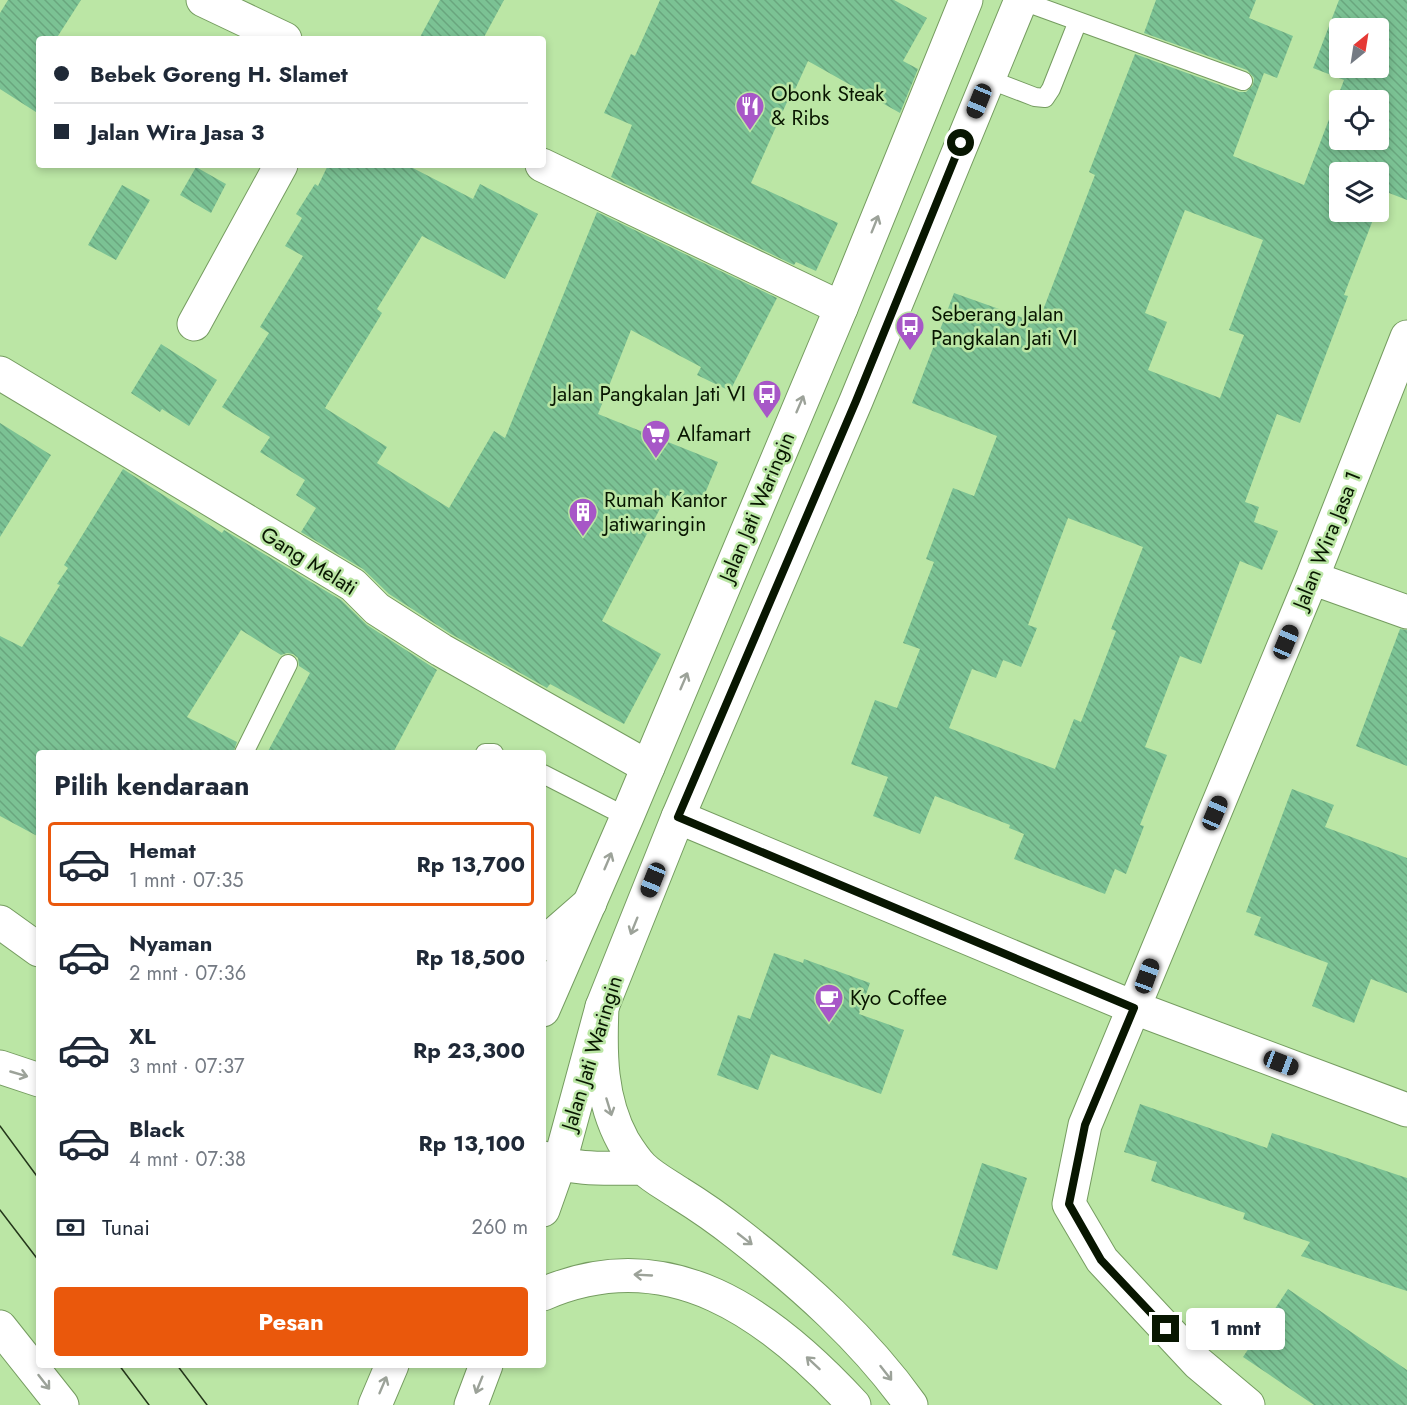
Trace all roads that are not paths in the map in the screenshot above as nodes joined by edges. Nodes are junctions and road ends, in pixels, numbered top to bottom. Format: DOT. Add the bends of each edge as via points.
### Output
graph roads {
  1 [pos="203,0"];
  2 [pos="1021,0"];
  3 [pos="961,2"];
  4 [pos="1078,21"];
  5 [pos="279,36"];
  6 [pos="988,79"];
  7 [pos="1243,81"];
  8 [pos="546,167"];
  9 [pos="279,168"];
  10 [pos="842,308"];
  11 [pos="194,324"];
  12 [pos="1407,337"];
  13 [pos="0,373"];
  14 [pos="1312,578"];
  15 [pos="1407,612"];
  16 [pos="288,664"];
  17 [pos="245,750"];
  18 [pos="648,767"];
  19 [pos="546,776"];
  20 [pos="627,817"];
  21 [pos="678,817"];
  22 [pos="590,903"];
  23 [pos="0,922"];
  24 [pos="546,941"];
  25 [pos="36,948"];
  26 [pos="546,1003"];
  27 [pos="602,1007"];
  28 [pos="1134,1008"];
  29 [pos="0,1067"];
  30 [pos="36,1079"];
  31 [pos="1407,1110"];
  32 [pos="551,1161"];
  33 [pos="642,1168"];
  34 [pos="546,1192"];
  35 [pos="546,1293"];
  36 [pos="0,1327"];
  37 [pos="391,1368"];
  38 [pos="485,1368"];
  39 [pos="62,1405"];
  40 [pos="375,1405"];
  41 [pos="471,1405"];
  42 [pos="854,1405"];
  43 [pos="911,1405"];
  44 [pos="1248,1405"];
  1 -- 5 [label="main road"];
  2 -- 4 [label="lane"];
  2 -- 6 [label="main road, Jalan Jati Waringin"];
  10 -- 3 [label="main road, Jalan Jati Waringin, one-way"];
  4 -- 6 [label="lane" via="1045,98"];
  4 -- 7 [label="lane"];
  6 -- 21 [label="main road, Jalan Jati Waringin" via="856,401"];
  8 -- 10 [label="main road"];
  9 -- 11 [label="main road"];
  18 -- 10 [label="main road, Jalan Jati Waringin, one-way"];
  12 -- 14 [label="main road, Jalan Wira Jasa 1"];
  13 -- 18 [label="main road, Gang Melati" via="353,585 377,609 441,650"];
  14 -- 15 [label="main road"];
  14 -- 28 [label="main road, Jalan Wira Jasa 1"];
  16 -- 17 [label="lane"];
  18 -- 20 [label="main road, Jalan Jati Waringin"];
  19 -- 20 [label="lane"];
  22 -- 20 [label="main road, Jalan Jati Waringin, one-way"];
  21 -- 27 [label="main road, Jalan Jati Waringin, one-way"];
  21 -- 28 [label="main road"];
  22 -- 24 [label="main road"];
  22 -- 26 [label="main road, Jalan Jati Waringin"];
  23 -- 25 [label="main road"];
  27 -- 32 [label="main road, Jalan Jati Waringin"];
  27 -- 33 [label="main road, one-way" via="600,1043 605,1093 614,1123"];
  28 -- 31 [label="main road"];
  28 -- 44 [label="main road, Jalan Wira Jasa 1" via="1085,1125 1069,1204 1101,1260 1198,1363"];
  29 -- 30 [label="main road, one-way"];
  32 -- 33 [label="main road" via="594,1168"];
  32 -- 34 [label="main road, Jalan Jati Waringin"];
  33 -- 43 [label="main road, one-way" via="738,1234 834,1315"];
  42 -- 35 [label="main road, one-way" via="794,1345 704,1290 651,1275 628,1275 578,1281"];
  36 -- 39 [label="main road, one-way"];
  40 -- 37 [label="main road, one-way"];
  38 -- 41 [label="main road, one-way"];
}
